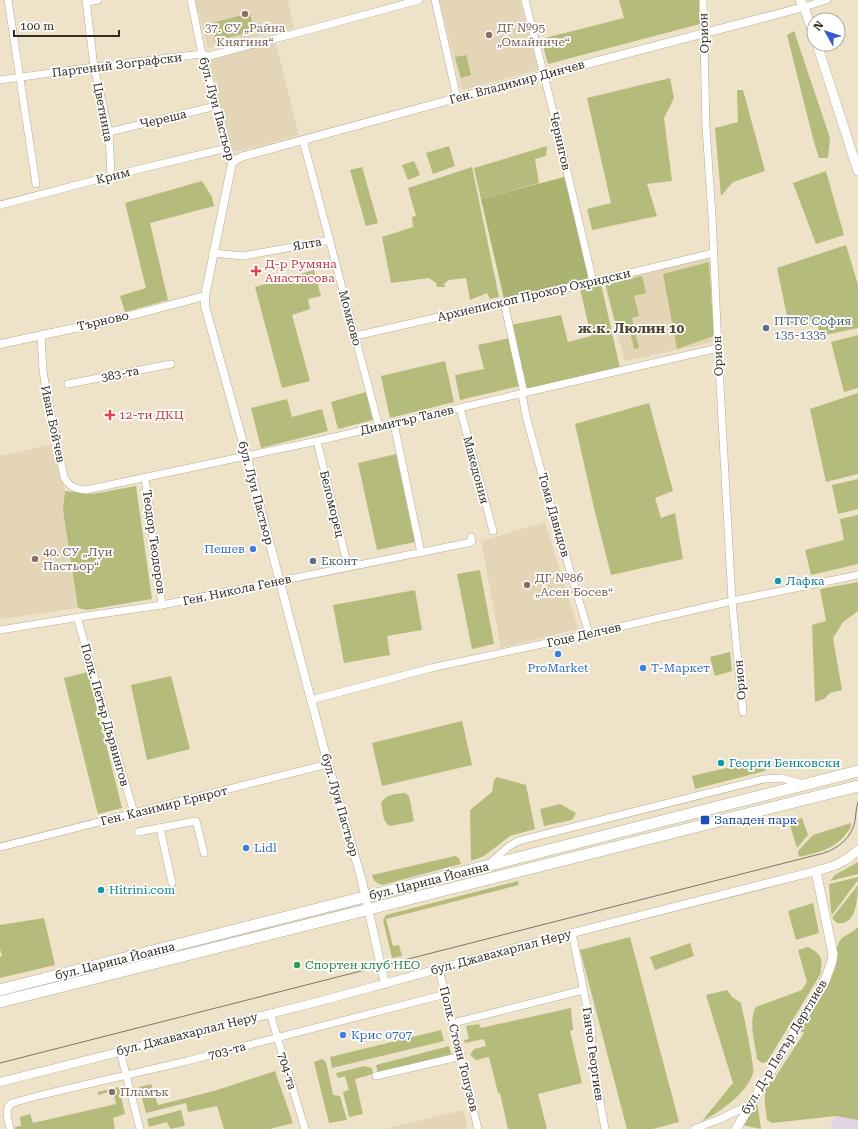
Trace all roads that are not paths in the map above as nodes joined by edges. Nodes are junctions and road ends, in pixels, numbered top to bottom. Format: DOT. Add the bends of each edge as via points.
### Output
graph roads {
  1 [pos="8,0"];
  2 [pos="98,0"];
  3 [pos="191,0"];
  4 [pos="419,0"];
  5 [pos="435,0"];
  6 [pos="525,0"];
  7 [pos="703,0"];
  8 [pos="826,0"];
  9 [pos="86,1"];
  10 [pos="803,2"];
  11 [pos="806,12"];
  12 [pos="704,34"];
  13 [pos="820,52"];
  14 [pos="202,54"];
  15 [pos="94,67"];
  16 [pos="544,75"];
  17 [pos="20,77"];
  18 [pos="0,80"];
  19 [pos="457,98"];
  20 [pos="216,106"];
  21 [pos="109,132"];
  22 [pos="303,140"];
  23 [pos="227,148"];
  24 [pos="232,163"];
  25 [pos="858,171"];
  26 [pos="111,176"];
  27 [pos="36,184"];
  28 [pos="0,205"];
  29 [pos="330,240"];
  30 [pos="214,253"];
  31 [pos="713,253"];
  32 [pos="593,282"];
  33 [pos="205,296"];
  34 [pos="504,302"];
  35 [pos="41,335"];
  36 [pos="355,336"];
  37 [pos="0,344"];
  38 [pos="718,348"];
  39 [pos="171,364"];
  40 [pos="68,384"];
  41 [pos="523,394"];
  42 [pos="460,408"];
  43 [pos="394,424"];
  44 [pos="379,427"];
  45 [pos="317,441"];
  46 [pos="247,457"];
  47 [pos="145,478"];
  48 [pos="96,488"];
  49 [pos="493,531"];
  50 [pos="471,540"];
  51 [pos="421,553"];
  52 [pos="348,567"];
  53 [pos="858,575"];
  54 [pos="280,581"];
  55 [pos="732,601"];
  56 [pos="162,605"];
  57 [pos="77,617"];
  58 [pos="0,630"];
  59 [pos="589,634"];
  60 [pos="311,700"];
  61 [pos="743,712"];
  62 [pos="328,764"];
  63 [pos="858,771"];
  64 [pos="807,785"];
  65 [pos="858,786"];
  66 [pos="134,813"];
  67 [pos="160,828"];
  68 [pos="138,832"];
  69 [pos="0,847"];
  70 [pos="858,850"];
  71 [pos="204,853"];
  72 [pos="486,867"];
  73 [pos="816,871"];
  74 [pos="172,883"];
  75 [pos="365,898"];
  76 [pos="368,909"];
  77 [pos="572,933"];
  78 [pos="439,969"];
  79 [pos="385,984"];
  80 [pos="0,990"];
  81 [pos="583,990"];
  82 [pos="446,994"];
  83 [pos="0,1002"];
  84 [pos="270,1014"];
  85 [pos="453,1024"];
  86 [pos="276,1038"];
  87 [pos="120,1051"];
  88 [pos="462,1056"];
  89 [pos="126,1076"];
  90 [pos="376,1076"];
  91 [pos="0,1082"];
  92 [pos="749,1105"];
  93 [pos="10,1129"];
  94 [pos="140,1129"];
  95 [pos="305,1129"];
  96 [pos="478,1129"];
  97 [pos="605,1129"];
  98 [pos="694,1129"];
  99 [pos="736,1129"];
  1 -- 17 [label="street"];
  2 -- 9 [label="street"];
  3 -- 14 [label="street, бул. Луи Пастьор"];
  4 -- 14 [label="street, Партений Зографски" via="258,44 209,56"];
  5 -- 19 [label="street"];
  6 -- 16 [label="street, Чернигов"];
  7 -- 12 [label="street, Орион"];
  8 -- 10 [label="street"];
  9 -- 15 [label="street, Цветница"];
  10 -- 11 [label="main road"];
  10 -- 12 [label="street, Ген. Владимир Динчев"];
  12 -- 16 [label="street, Ген. Владимир Динчев"];
  12 -- 31 [label="street, Орион"];
  13 -- 25 [label="main road"];
  14 -- 15 [label="street, Партений Зографски"];
  14 -- 20 [label="street, бул. Луи Пастьор"];
  15 -- 17 [label="street, Партений Зографски"];
  15 -- 21 [label="street, Цветница"];
  16 -- 19 [label="street, Ген. Владимир Динчев"];
  16 -- 32 [label="street, Чернигов"];
  17 -- 18 [label="street, Партений Зографски"];
  17 -- 27 [label="street"];
  19 -- 22 [label="street, Ген. Владимир Динчев"];
  20 -- 21 [label="street, Череша"];
  20 -- 23 [label="street, бул. Луи Пастьор"];
  21 -- 26 [label="street, Цветница"];
  22 -- 24 [label="street, Ген. Владимир Динчев" via="244,156"];
  22 -- 29 [label="street, Момково"];
  23 -- 24 [label="street, бул. Луи Пастьор"];
  23 -- 26 [label="street, Крим"];
  24 -- 30 [label="street, бул. Луи Пастьор"];
  26 -- 28 [label="street, Крим"];
  29 -- 30 [label="street, Ялта" via="243,256"];
  29 -- 36 [label="street, Момково"];
  30 -- 33 [label="street, бул. Луи Пастьор"];
  31 -- 32 [label="street, Архиепископ Прохор Охридски"];
  31 -- 38 [label="street, Орион"];
  32 -- 34 [label="street, Архиепископ Прохор Охридски"];
  33 -- 35 [label="street, Търново"];
  33 -- 46 [label="street, бул. Луи Пастьор" via="207,318"];
  34 -- 36 [label="street, Архиепископ Прохор Охридски"];
  34 -- 41 [label="street, Тома Давидов"];
  35 -- 37 [label="street, Търново"];
  35 -- 48 [label="street, Иван Бойчев" via="47,396 64,477 73,488"];
  36 -- 44 [label="street, Момково"];
  38 -- 41 [label="street, Димитър Талев"];
  38 -- 55 [label="street, Орион"];
  39 -- 40 [label="street, 383-та"];
  41 -- 42 [label="street, Димитър Талев"];
  41 -- 59 [label="street, Тома Давидов" via="549,500"];
  42 -- 43 [label="street, Димитър Талев"];
  42 -- 49 [label="street, Македония"];
  43 -- 44 [label="street, Димитър Талев"];
  43 -- 51 [label="street"];
  44 -- 45 [label="street, Димитър Талев"];
  45 -- 46 [label="street, Димитър Талев"];
  45 -- 52 [label="street, Беломорец"];
  46 -- 47 [label="street, Димитър Талев"];
  46 -- 54 [label="street, бул. Луи Пастьор"];
  47 -- 48 [label="street, Димитър Талев"];
  47 -- 56 [label="street, Теодор Теодоров"];
  50 -- 51 [label="street, Ген. Никола Генев"];
  51 -- 52 [label="street, Ген. Никола Генев"];
  52 -- 54 [label="street, Ген. Никола Генев"];
  53 -- 55 [label="street, Гоце Делчев"];
  54 -- 56 [label="street, Ген. Никола Генев"];
  54 -- 60 [label="street, бул. Луи Пастьор"];
  55 -- 59 [label="street, Гоце Делчев"];
  55 -- 61 [label="street, Орион"];
  56 -- 57 [label="street, Ген. Никола Генев"];
  57 -- 58 [label="street, Ген. Никола Генев"];
  57 -- 66 [label="street, Полк. Петър Дървингов"];
  59 -- 60 [label="street, Гоце Делчев" via="431,668"];
  60 -- 62 [label="street, бул. Луи Пастьор"];
  62 -- 66 [label="street, Ген. Казимир Ернрот"];
  62 -- 75 [label="street, бул. Луи Пастьор"];
  63 -- 64 [label="main road, бул. Царица Йоанна"];
  64 -- 72 [label="main road, бул. Царица Йоанна"];
  64 -- 72 [label="street" via="781,778 764,778 518,841"];
  65 -- 76 [label="main road, бул. Царица Йоанна"];
  66 -- 69 [label="street, Ген. Казимир Ернрот"];
  67 -- 68 [label="street"];
  67 -- 71 [label="street" via="196,821"];
  67 -- 74 [label="street"];
  70 -- 73 [label="main road" via="834,866"];
  72 -- 75 [label="main road, бул. Царица Йоанна"];
  73 -- 77 [label="street, бул. Джавахарлал Неру"];
  73 -- 92 [label="main road, бул. Д-р Петър Дертлиев" via="833,954 832,961 825,982"];
  75 -- 76 [label="street, бул. Луи Пастьор"];
  75 -- 80 [label="main road, бул. Царица Йоанна"];
  76 -- 79 [label="street, бул. Луи Пастьор"];
  76 -- 83 [label="main road, бул. Царица Йоанна"];
  77 -- 78 [label="street, бул. Джавахарлал Неру"];
  77 -- 81 [label="street, Ганчо Георгиев"];
  78 -- 79 [label="street, бул. Джавахарлал Неру"];
  78 -- 82 [label="street, Полк. Стоян Топузов"];
  79 -- 84 [label="street, бул. Джавахарлал Неру"];
  81 -- 85 [label="street"];
  81 -- 97 [label="street, Ганчо Георгиев" via="592,1032 591,1052"];
  82 -- 85 [label="street, Полк. Стоян Топузов"];
  82 -- 86 [label="street, 703-та"];
  84 -- 86 [label="street, 704-та"];
  84 -- 87 [label="street, бул. Джавахарлал Неру"];
  85 -- 88 [label="street, Полк. Стоян Топузов"];
  86 -- 89 [label="street, 703-та"];
  86 -- 95 [label="street, 704-та"];
  87 -- 89 [label="street"];
  87 -- 91 [label="street, бул. Джавахарлал Неру"];
  88 -- 90 [label="street"];
  88 -- 96 [label="street, Полк. Стоян Топузов"];
  89 -- 93 [label="street, 703-та" via="12,1104 7,1110"];
  89 -- 94 [label="street"];
  92 -- 98 [label="street"];
  92 -- 99 [label="main road, бул. Д-р Петър Дертлиев"];
}
